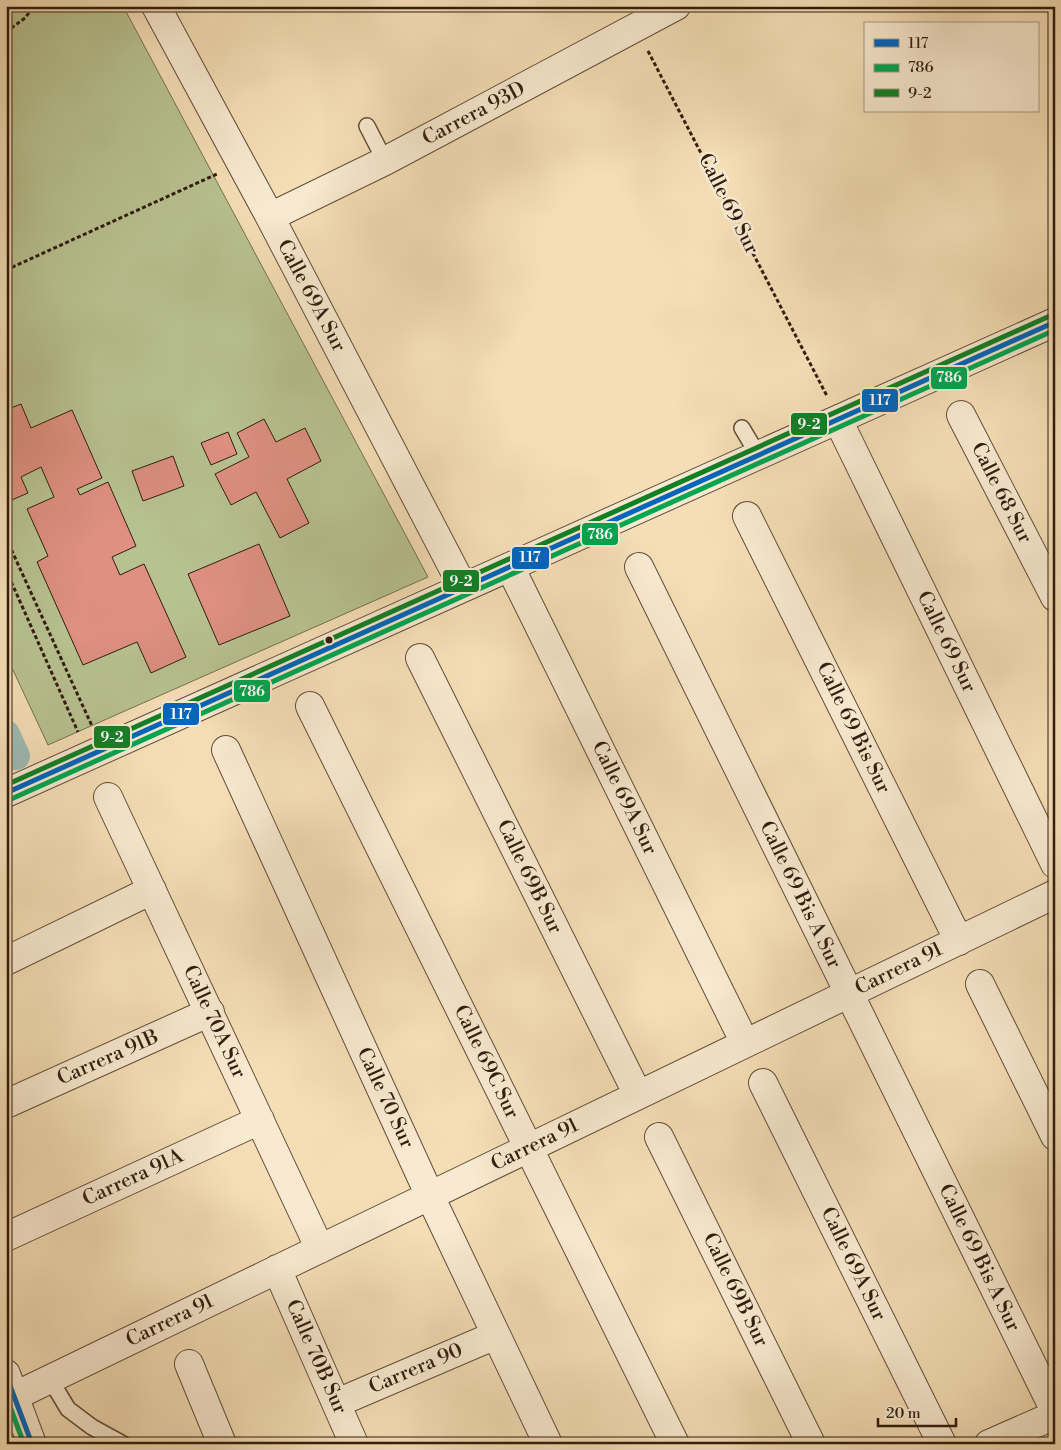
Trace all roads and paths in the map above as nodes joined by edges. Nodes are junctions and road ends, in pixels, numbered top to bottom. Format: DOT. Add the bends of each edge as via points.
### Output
graph roads {
  1 [pos="34,6"];
  2 [pos="156,6"];
  3 [pos="676,6"];
  4 [pos="636,28"];
  5 [pos="6,32"];
  6 [pos="367,126"];
  7 [pos="385,161"];
  8 [pos="240,164"];
  9 [pos="270,217"];
  10 [pos="6,270"];
  11 [pos="1055,322"];
  12 [pos="834,411"];
  13 [pos="961,415"];
  14 [pos="742,428"];
  15 [pos="758,455"];
  16 [pos="747,516"];
  17 [pos="6,538"];
  18 [pos="510,567"];
  19 [pos="639,567"];
  20 [pos="6,570"];
  21 [pos="463,588"];
  22 [pos="1055,597"];
  23 [pos="420,658"];
  24 [pos="310,706"];
  25 [pos="226,750"];
  26 [pos="96,753"];
  27 [pos="6,793"];
  28 [pos="108,796"];
  29 [pos="1055,864"];
  30 [pos="152,890"];
  31 [pos="1055,894"];
  32 [pos="958,941"];
  33 [pos="6,961"];
  34 [pos="980,984"];
  35 [pos="849,994"];
  36 [pos="210,1012"];
  37 [pos="738,1029"];
  38 [pos="763,1083"];
  39 [pos="638,1095"];
  40 [pos="6,1104"];
  41 [pos="260,1120"];
  42 [pos="1055,1136"];
  43 [pos="659,1137"];
  44 [pos="529,1148"];
  45 [pos="430,1196"];
  46 [pos="6,1237"];
  47 [pos="320,1249"];
  48 [pos="277,1270"];
  49 [pos="496,1335"];
  50 [pos="189,1364"];
  51 [pos="50,1379"];
  52 [pos="10,1385"];
  53 [pos="337,1403"];
  54 [pos="1055,1411"];
  55 [pos="1055,1415"];
  56 [pos="32,1444"];
  57 [pos="123,1444"];
  58 [pos="222,1444"];
  59 [pos="354,1444"];
  60 [pos="548,1444"];
  61 [pos="676,1444"];
  62 [pos="811,1444"];
  63 [pos="942,1444"];
  64 [pos="990,1444"];
  1 -- 5 [label="path" via="25,18"];
  2 -- 8 [label="street, Calle 69A Sur"];
  3 -- 4 [label="street, Carrera 93D"];
  4 -- 7 [label="street, Carrera 93D"];
  4 -- 12 [label="path, Calle 69 Sur"];
  6 -- 7 [label="lane"];
  7 -- 9 [label="street, Carrera 93D"];
  8 -- 9 [label="street, Calle 69A Sur"];
  8 -- 10 [label="path"];
  9 -- 21 [label="street, Calle 69A Sur"];
  11 -- 12 [label="street"];
  12 -- 15 [label="street"];
  12 -- 29 [label="street, Calle 69 Sur"];
  13 -- 22 [label="street, Calle 68 Sur"];
  14 -- 15 [label="lane"];
  15 -- 18 [label="street"];
  16 -- 32 [label="street, Calle 69 Bis Sur"];
  17 -- 26 [label="path"];
  18 -- 21 [label="street"];
  18 -- 37 [label="street, Calle 69A Sur"];
  19 -- 35 [label="street, Calle 69 Bis A Sur"];
  20 -- 26 [label="path"];
  21 -- 26 [label="street"];
  23 -- 39 [label="street, Calle 69B Sur"];
  24 -- 44 [label="street, Calle 69C Sur"];
  25 -- 45 [label="street, Calle 70 Sur"];
  26 -- 27 [label="street"];
  28 -- 30 [label="street, Calle 70A Sur"];
  30 -- 33 [label="street"];
  30 -- 36 [label="street, Calle 70A Sur"];
  31 -- 32 [label="street, Carrera 91"];
  32 -- 35 [label="street, Carrera 91"];
  34 -- 42 [label="street"];
  35 -- 39 [label="street, Carrera 91"];
  35 -- 54 [label="street, Calle 69 Bis A Sur"];
  36 -- 40 [label="street, Carrera 91B"];
  36 -- 41 [label="street, Calle 70A Sur"];
  38 -- 63 [label="street, Calle 69A Sur"];
  39 -- 44 [label="street, Carrera 91"];
  41 -- 46 [label="street, Carrera 91A"];
  41 -- 47 [label="street, Calle 70A Sur"];
  43 -- 62 [label="street, Calle 69B Sur"];
  44 -- 45 [label="street, Carrera 91"];
  44 -- 61 [label="street, Calle 69C Sur"];
  45 -- 47 [label="street, Carrera 91"];
  45 -- 49 [label="street, Calle 70 Sur"];
  47 -- 48 [label="street, Carrera 91"];
  48 -- 51 [label="street, Carrera 91"];
  48 -- 53 [label="street, Calle 70B Sur"];
  49 -- 53 [label="street, Carrera 90"];
  49 -- 60 [label="street, Calle 70 Sur"];
  50 -- 58 [label="street"];
  51 -- 52 [label="street, Carrera 91"];
  51 -- 57 [label="lane" via="68,1409"];
  52 -- 56 [label="street"];
  53 -- 59 [label="street, Calle 70B Sur"];
  55 -- 64 [label="street"];
}
